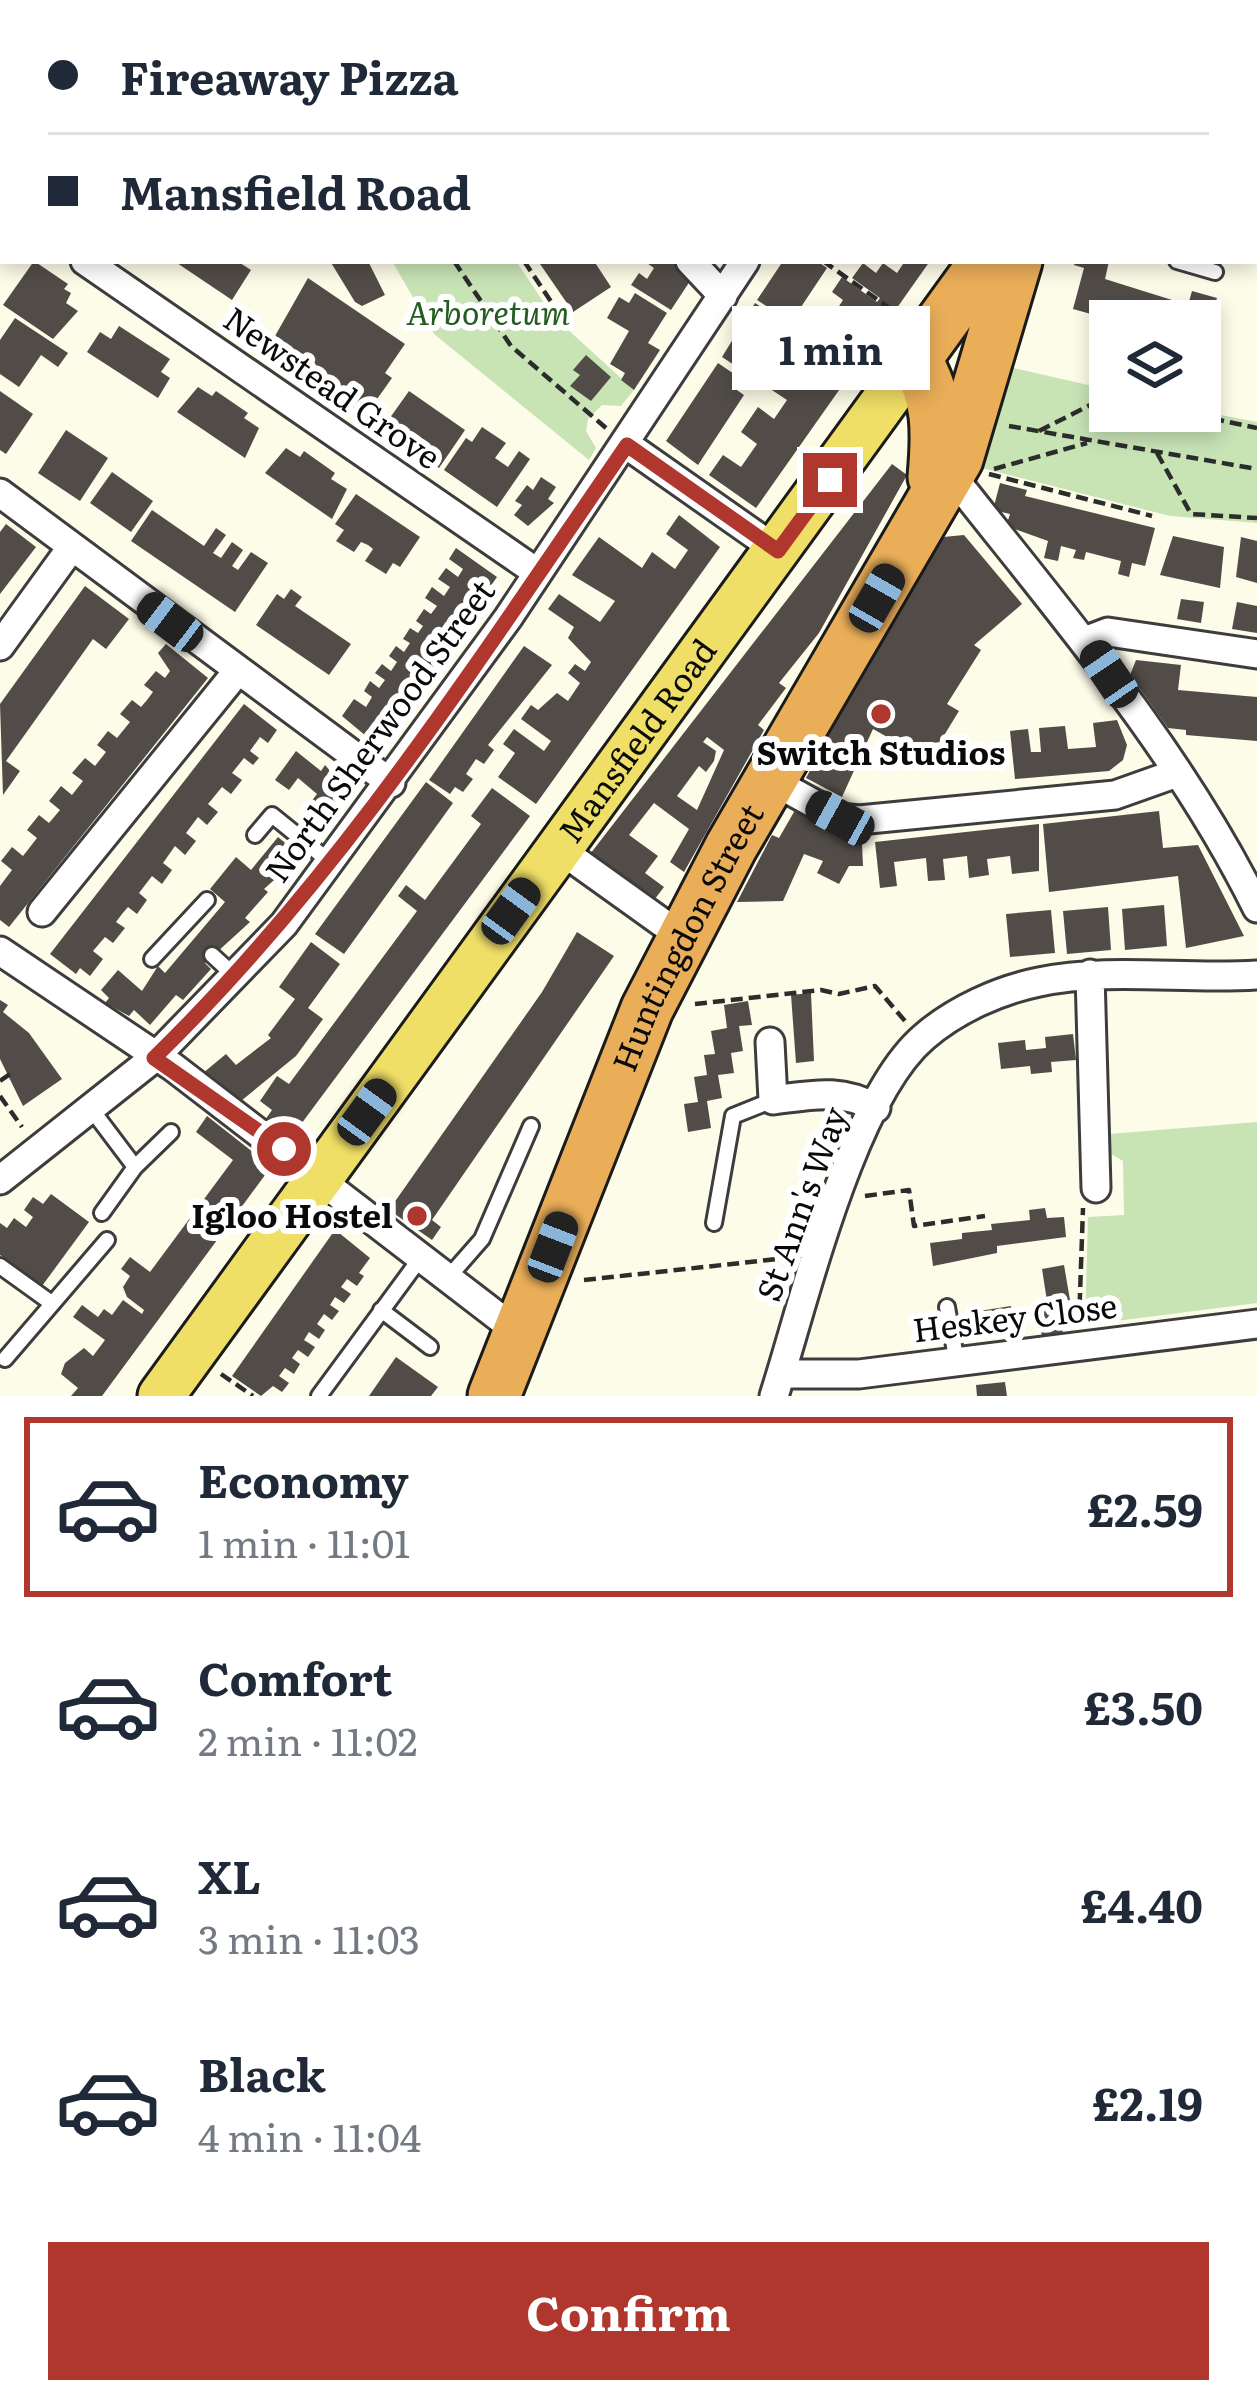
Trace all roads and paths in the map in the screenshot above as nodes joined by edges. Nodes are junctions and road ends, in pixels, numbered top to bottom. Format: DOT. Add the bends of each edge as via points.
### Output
graph roads {
  1 [pos="90,264"];
  2 [pos="456,264"];
  3 [pos="526,264"];
  4 [pos="693,264"];
  5 [pos="743,264"];
  6 [pos="827,264"];
  7 [pos="984,264"];
  8 [pos="1015,264"];
  9 [pos="1187,264"];
  10 [pos="1215,272"];
  11 [pos="723,296"];
  12 [pos="556,309"];
  13 [pos="923,349"];
  14 [pos="1089,406"];
  15 [pos="1221,420"];
  16 [pos="992,422"];
  17 [pos="1257,428"];
  18 [pos="1039,431"];
  19 [pos="1092,441"];
  20 [pos="627,445"];
  21 [pos="1156,453"];
  22 [pos="1257,469"];
  23 [pos="955,476"];
  24 [pos="0,493"];
  25 [pos="1152,516"];
  26 [pos="1257,518"];
  27 [pos="71,548"];
  28 [pos="778,551"];
  29 [pos="538,573"];
  30 [pos="1087,640"];
  31 [pos="0,646"];
  32 [pos="1257,654"];
  33 [pos="236,673"];
  34 [pos="1177,773"];
  35 [pos="771,780"];
  36 [pos="391,783"];
  37 [pos="255,835"];
  38 [pos="558,848"];
  39 [pos="331,862"];
  40 [pos="207,900"];
  41 [pos="1257,908"];
  42 [pos="42,912"];
  43 [pos="685,939"];
  44 [pos="0,951"];
  45 [pos="212,955"];
  46 [pos="152,959"];
  47 [pos="1090,974"];
  48 [pos="1257,975"];
  49 [pos="236,976"];
  50 [pos="647,1009"];
  51 [pos="922,1039"];
  52 [pos="770,1042"];
  53 [pos="154,1058"];
  54 [pos="10,1074"];
  55 [pos="0,1081"];
  56 [pos="0,1096"];
  57 [pos="773,1100"];
  58 [pos="876,1108"];
  59 [pos="92,1110"];
  60 [pos="531,1126"];
  61 [pos="171,1132"];
  62 [pos="39,1151"];
  63 [pos="135,1167"];
  64 [pos="0,1180"];
  65 [pos="320,1181"];
  66 [pos="1096,1188"];
  67 [pos="836,1200"];
  68 [pos="102,1213"];
  69 [pos="985,1216"];
  70 [pos="714,1223"];
  71 [pos="107,1240"];
  72 [pos="817,1254"];
  73 [pos="419,1260"];
  74 [pos="0,1266"];
  75 [pos="446,1280"];
  76 [pos="538,1285"];
  77 [pos="50,1303"];
  78 [pos="947,1307"];
  79 [pos="381,1310"];
  80 [pos="1257,1324"];
  81 [pos="518,1332"];
  82 [pos="1078,1346"];
  83 [pos="430,1347"];
  84 [pos="4,1359"];
  85 [pos="957,1363"];
  86 [pos="778,1385"];
  87 [pos="161,1396"];
  88 [pos="319,1396"];
  89 [pos="494,1396"];
  1 -- 29 [label="street, Newstead Grove"];
  2 -- 20 [label="path" via="511,346"];
  3 -- 12 [label="path"];
  4 -- 11 [label="street"];
  5 -- 11 [label="street, North Sherwood Street"];
  6 -- 13 [label="path"];
  7 -- 13 [label="highway, Mansfield Road"];
  8 -- 23 [label="highway, Huntingdon Street"];
  9 -- 10 [label="lane"];
  11 -- 20 [label="street, North Sherwood Street"];
  13 -- 23 [label="highway, Huntingdon Street"];
  13 -- 28 [label="main road, Mansfield Road"];
  14 -- 18 [label="path"];
  15 -- 17 [label="path"];
  16 -- 18 [label="path"];
  18 -- 19 [label="path"];
  19 -- 21 [label="path"];
  19 -- 23 [label="path"];
  20 -- 28 [label="street"];
  20 -- 29 [label="street, North Sherwood Street"];
  21 -- 22 [label="path"];
  21 -- 26 [label="path" via="1191,514"];
  23 -- 25 [label="path"];
  23 -- 30 [label="street"];
  23 -- 35 [label="highway, Huntingdon Street"];
  24 -- 27 [label="street"];
  27 -- 31 [label="street"];
  27 -- 33 [label="street"];
  28 -- 38 [label="main road, Mansfield Road"];
  29 -- 36 [label="street, North Sherwood Street"];
  30 -- 32 [label="street" via="1108,632"];
  30 -- 34 [label="street"];
  33 -- 36 [label="street"];
  33 -- 42 [label="street"];
  34 -- 35 [label="street" via="1115,795 859,820 840,818"];
  34 -- 41 [label="street"];
  35 -- 43 [label="highway, Huntingdon Street"];
  36 -- 39 [label="street, North Sherwood Street"];
  37 -- 39 [label="lane" via="272,815"];
  38 -- 43 [label="street"];
  38 -- 65 [label="main road, Mansfield Road"];
  39 -- 49 [label="street, North Sherwood Street"];
  40 -- 46 [label="lane" via="187,934"];
  43 -- 50 [label="highway, Huntingdon Street"];
  44 -- 53 [label="street"];
  45 -- 49 [label="lane"];
  47 -- 48 [label="street, St Ann's Way"];
  47 -- 51 [label="street, St Ann's Way" via="988,998"];
  47 -- 66 [label="street"];
  49 -- 53 [label="street, North Sherwood Street"];
  50 -- 51 [label="path" via="874,986"];
  50 -- 76 [label="highway, Huntingdon Street"];
  51 -- 58 [label="street, St Ann's Way"];
  52 -- 57 [label="street"];
  53 -- 59 [label="street, North Sherwood Street"];
  53 -- 65 [label="street"];
  54 -- 55 [label="path"];
  56 -- 62 [label="path"];
  57 -- 58 [label="street" via="834,1092"];
  57 -- 70 [label="lane" via="733,1116"];
  58 -- 67 [label="street, St Ann's Way"];
  59 -- 62 [label="street, North Sherwood Street"];
  59 -- 63 [label="lane"];
  60 -- 75 [label="lane" via="482,1239"];
  61 -- 63 [label="lane"];
  62 -- 64 [label="street, North Sherwood Street"];
  63 -- 68 [label="lane"];
  65 -- 73 [label="street"];
  65 -- 87 [label="main road, Mansfield Road"];
  66 -- 82 [label="path" via="1084,1204"];
  67 -- 69 [label="path" via="909,1190 914,1226"];
  67 -- 72 [label="street, St Ann's Way"];
  71 -- 77 [label="lane"];
  72 -- 76 [label="path"];
  72 -- 86 [label="street, St Ann's Way"];
  73 -- 75 [label="street"];
  73 -- 79 [label="lane"];
  74 -- 77 [label="lane"];
  75 -- 81 [label="street"];
  76 -- 81 [label="highway, Huntingdon Street"];
  77 -- 84 [label="lane"];
  78 -- 85 [label="lane"];
  79 -- 83 [label="lane"];
  79 -- 88 [label="lane"];
  80 -- 82 [label="street, Heskey Close"];
  81 -- 89 [label="highway, Huntingdon Street"];
  82 -- 85 [label="street, Heskey Close"];
  85 -- 86 [label="street, Heskey Close"];
}
